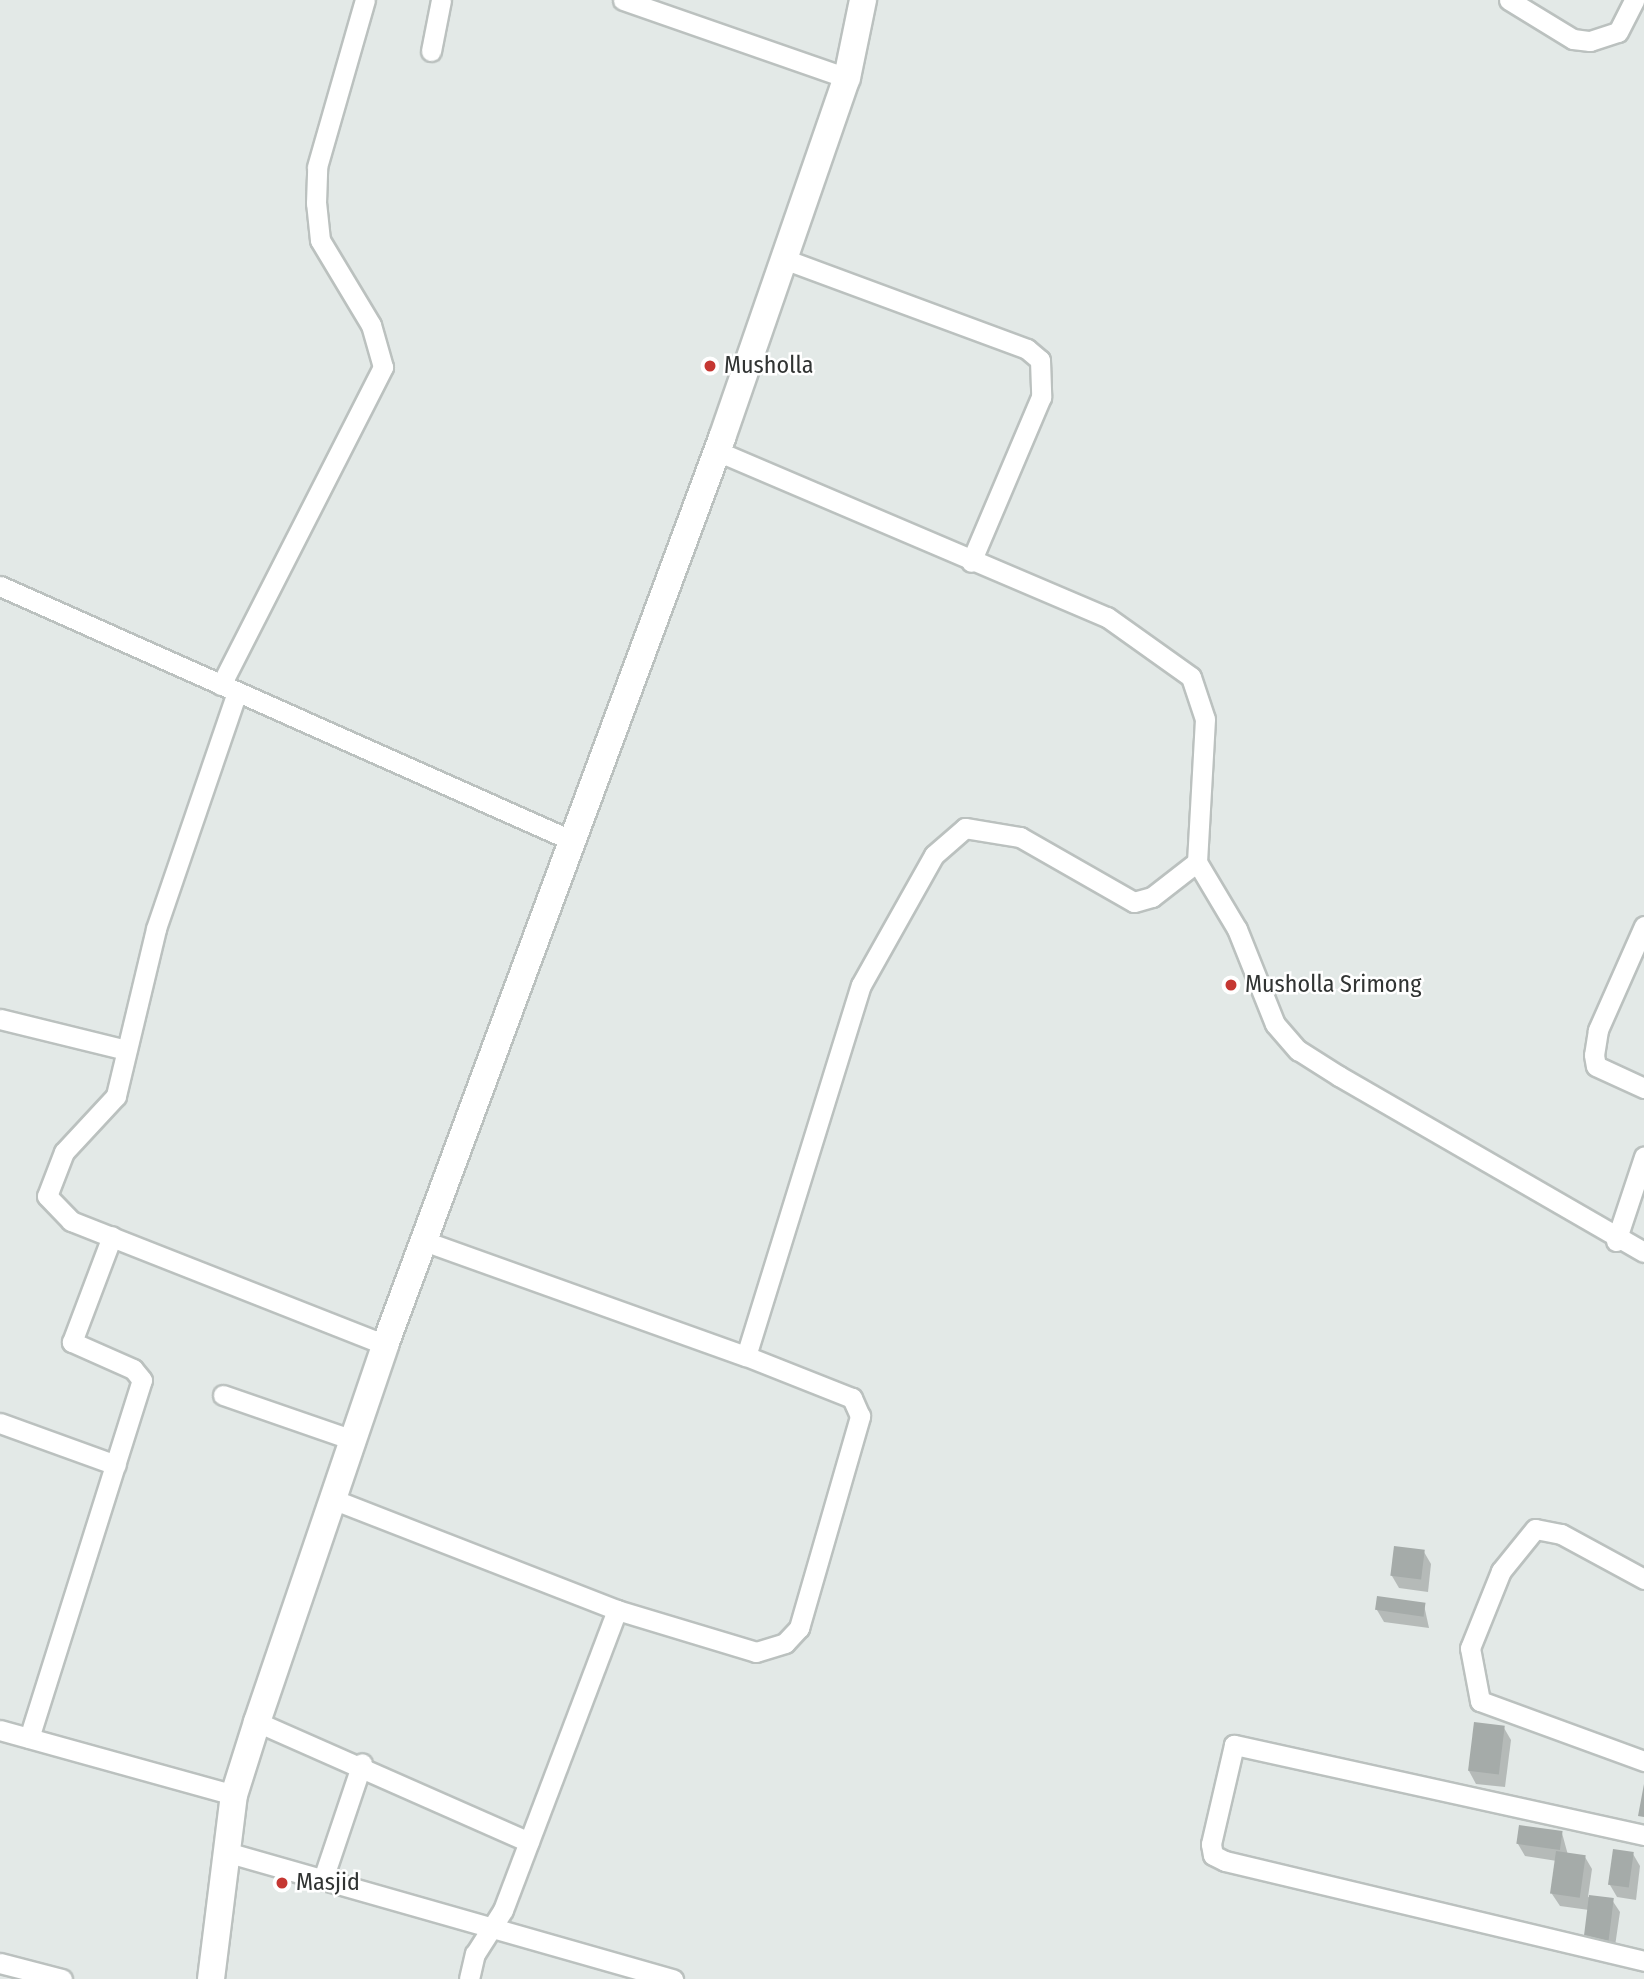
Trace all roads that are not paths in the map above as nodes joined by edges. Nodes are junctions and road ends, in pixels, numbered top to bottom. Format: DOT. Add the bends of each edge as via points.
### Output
graph roads {
  1 [pos="365,0"];
  2 [pos="441,0"];
  3 [pos="626,0"];
  4 [pos="863,0"];
  5 [pos="1509,0"];
  6 [pos="1634,0"];
  7 [pos="431,51"];
  8 [pos="847,78"];
  9 [pos="784,259"];
  10 [pos="717,451"];
  11 [pos="971,562"];
  12 [pos="0,586"];
  13 [pos="229,688"];
  14 [pos="573,841"];
  15 [pos="1197,862"];
  16 [pos="1644,926"];
  17 [pos="0,1019"];
  18 [pos="126,1049"];
  19 [pos="1644,1088"];
  20 [pos="1644,1098"];
  21 [pos="1644,1157"];
  22 [pos="112,1236"];
  23 [pos="424,1241"];
  24 [pos="1616,1241"];
  25 [pos="1644,1252"];
  26 [pos="385,1345"];
  27 [pos="746,1356"];
  28 [pos="223,1395"];
  29 [pos="0,1423"];
  30 [pos="353,1440"];
  31 [pos="116,1465"];
  32 [pos="335,1500"];
  33 [pos="1644,1579"];
  34 [pos="617,1610"];
  35 [pos="257,1722"];
  36 [pos="0,1730"];
  37 [pos="29,1738"];
  38 [pos="1644,1761"];
  39 [pos="362,1763"];
  40 [pos="234,1795"];
  41 [pos="1644,1835"];
  42 [pos="529,1842"];
  43 [pos="226,1852"];
  44 [pos="323,1879"];
  45 [pos="494,1924"];
  46 [pos="1644,1961"];
  47 [pos="0,1962"];
  48 [pos="62,1979"];
  49 [pos="211,1979"];
  50 [pos="470,1979"];
  51 [pos="673,1979"];
  1 -- 13 [label="street" via="317,167 316,203 320,240 371,325 383,367"];
  2 -- 7 [label="street"];
  3 -- 8 [label="street"];
  4 -- 8 [label="street"];
  5 -- 6 [label="street" via="1573,39 1590,41 1618,32"];
  8 -- 9 [label="street"];
  9 -- 10 [label="street"];
  9 -- 11 [label="street" via="1027,349 1040,360 1041,397"];
  10 -- 11 [label="street"];
  10 -- 14 [label="street"];
  11 -- 15 [label="street" via="1107,617 1191,677 1205,719"];
  12 -- 13 [label="street"];
  13 -- 14 [label="street"];
  13 -- 18 [label="street" via="156,929"];
  14 -- 23 [label="street"];
  15 -- 24 [label="street" via="1237,929 1275,1024 1298,1050"];
  15 -- 27 [label="street" via="1153,897 1133,902 999,830 965,828 934,855 861,985"];
  16 -- 19 [label="street" via="1598,1030 1594,1055 1596,1066"];
  17 -- 18 [label="street"];
  18 -- 22 [label="street" via="110,1109 64,1152 47,1196 71,1221"];
  19 -- 20 [label="street"];
  21 -- 24 [label="street"];
  22 -- 26 [label="street"];
  22 -- 31 [label="street" via="72,1342 141,1377"];
  23 -- 26 [label="street"];
  23 -- 27 [label="street"];
  24 -- 25 [label="street"];
  26 -- 30 [label="street"];
  27 -- 34 [label="street" via="852,1398 859,1409 799,1628 772,1650 756,1652"];
  28 -- 30 [label="street"];
  29 -- 31 [label="street"];
  30 -- 32 [label="street"];
  31 -- 37 [label="street"];
  32 -- 34 [label="street"];
  32 -- 35 [label="street"];
  33 -- 38 [label="street" via="1561,1534 1535,1529 1501,1572 1470,1648 1480,1701"];
  34 -- 42 [label="street"];
  35 -- 39 [label="street"];
  35 -- 40 [label="street"];
  36 -- 37 [label="street"];
  37 -- 40 [label="street"];
  39 -- 42 [label="street" via="393,1787"];
  39 -- 44 [label="street"];
  40 -- 43 [label="street"];
  41 -- 46 [label="street" via="1234,1745 1211,1849 1225,1861"];
  42 -- 45 [label="street"];
  43 -- 44 [label="street"];
  43 -- 49 [label="street"];
  44 -- 45 [label="street"];
  45 -- 50 [label="street"];
  45 -- 51 [label="street"];
  47 -- 48 [label="street"];
}
